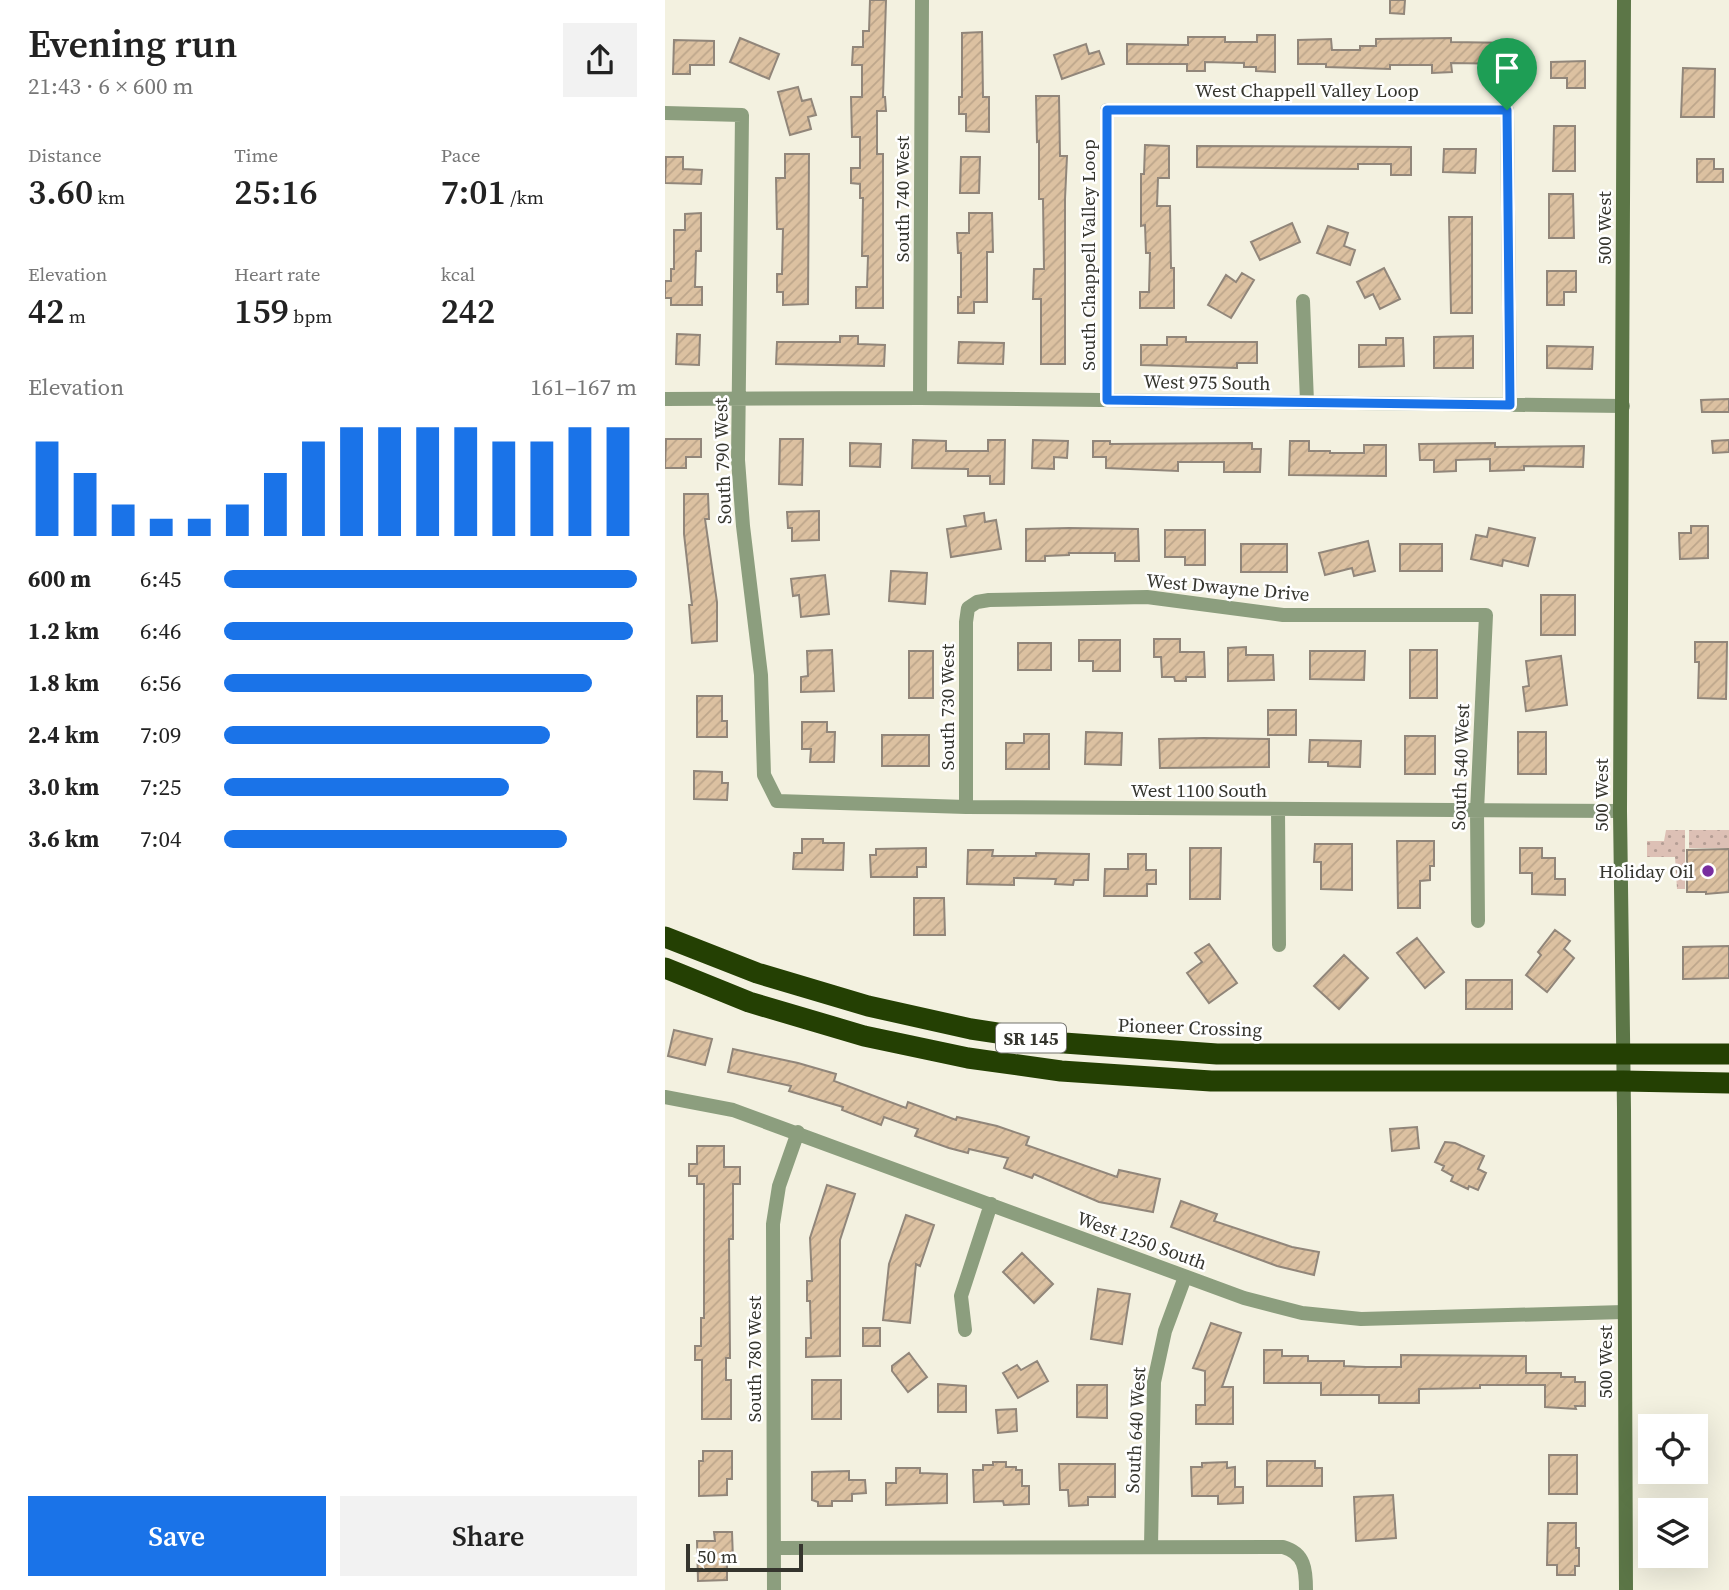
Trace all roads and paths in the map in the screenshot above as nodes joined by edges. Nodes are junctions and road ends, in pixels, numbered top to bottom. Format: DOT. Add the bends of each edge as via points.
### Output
graph roads {
  1 [pos="922,0"];
  2 [pos="1624,0"];
  3 [pos="1107,110"];
  4 [pos="665,113"];
  5 [pos="1303,301"];
  6 [pos="920,398"];
  7 [pos="665,399"];
  8 [pos="739,399"];
  9 [pos="1107,400"];
  10 [pos="1307,402"];
  11 [pos="1510,405"];
  12 [pos="1623,406"];
  13 [pos="968,608"];
  14 [pos="1486,615"];
  15 [pos="777,801"];
  16 [pos="966,807"];
  17 [pos="1278,810"];
  18 [pos="1476,811"];
  19 [pos="1620,811"];
  20 [pos="1478,921"];
  21 [pos="665,937"];
  22 [pos="1279,945"];
  23 [pos="665,968"];
  24 [pos="1623,1053"];
  25 [pos="1729,1055"];
  26 [pos="1623,1081"];
  27 [pos="1729,1083"];
  28 [pos="665,1097"];
  29 [pos="797,1132"];
  30 [pos="991,1204"];
  31 [pos="1185,1277"];
  32 [pos="1623,1312"];
  33 [pos="965,1330"];
  34 [pos="1151,1547"];
  35 [pos="774,1548"];
  36 [pos="773,1590"];
  37 [pos="1306,1590"];
  38 [pos="1626,1590"];
  1 -- 6 [label="street, South 740 West"];
  2 -- 12 [label="street, 500 West"];
  3 -- 9 [label="street, South Chappell Valley Loop"];
  3 -- 11 [label="street, West Chappell Valley Loop" via="1507,110"];
  4 -- 8 [label="street, South 790 West" via="742,115"];
  5 -- 10 [label="street"];
  6 -- 8 [label="street, West 975 South"];
  6 -- 9 [label="street, West 975 South"];
  7 -- 8 [label="street, West 975 South"];
  8 -- 15 [label="street, South 790 West" via="738,460 761,676 764,775"];
  9 -- 10 [label="street, West 975 South"];
  10 -- 11 [label="street, West 975 South"];
  11 -- 12 [label="street, West 975 South"];
  12 -- 19 [label="street, 500 West"];
  13 -- 14 [label="street, West Dwayne Drive" via="989,600 1147,597 1283,615"];
  13 -- 16 [label="street, South 730 West"];
  14 -- 18 [label="street, South 540 West"];
  15 -- 16 [label="street, West 1100 South"];
  16 -- 17 [label="street, West 1100 South"];
  17 -- 18 [label="street, West 1100 South"];
  17 -- 22 [label="street"];
  18 -- 19 [label="street, West 1100 South"];
  18 -- 20 [label="street, South 540 West"];
  19 -- 24 [label="street, 500 West"];
  21 -- 24 [label="highway, Pioneer Crossing / SR 145" via="757,973 868,1006 1064,1043 1217,1054"];
  23 -- 26 [label="highway, SR 145" via="749,1002 864,1036 1061,1071 1211,1081"];
  24 -- 25 [label="highway, Pioneer Crossing / SR 145"];
  24 -- 26 [label="street, 500 West"];
  26 -- 27 [label="highway, SR 145"];
  26 -- 32 [label="street, 500 West"];
  28 -- 29 [label="street, West 1250 South" via="733,1110"];
  29 -- 30 [label="street, West 1250 South"];
  29 -- 35 [label="street, South 780 West" via="779,1186 773,1224"];
  30 -- 31 [label="street, West 1250 South"];
  30 -- 33 [label="street" via="961,1296"];
  31 -- 32 [label="street, West 1250 South" via="1302,1313 1361,1319"];
  31 -- 34 [label="street, South 640 West" via="1160,1348 1154,1382"];
  32 -- 38 [label="street, 500 West"];
  34 -- 35 [label="street"];
  34 -- 37 [label="street" via="1283,1547 1303,1561"];
  35 -- 36 [label="street, South 780 West"];
}
